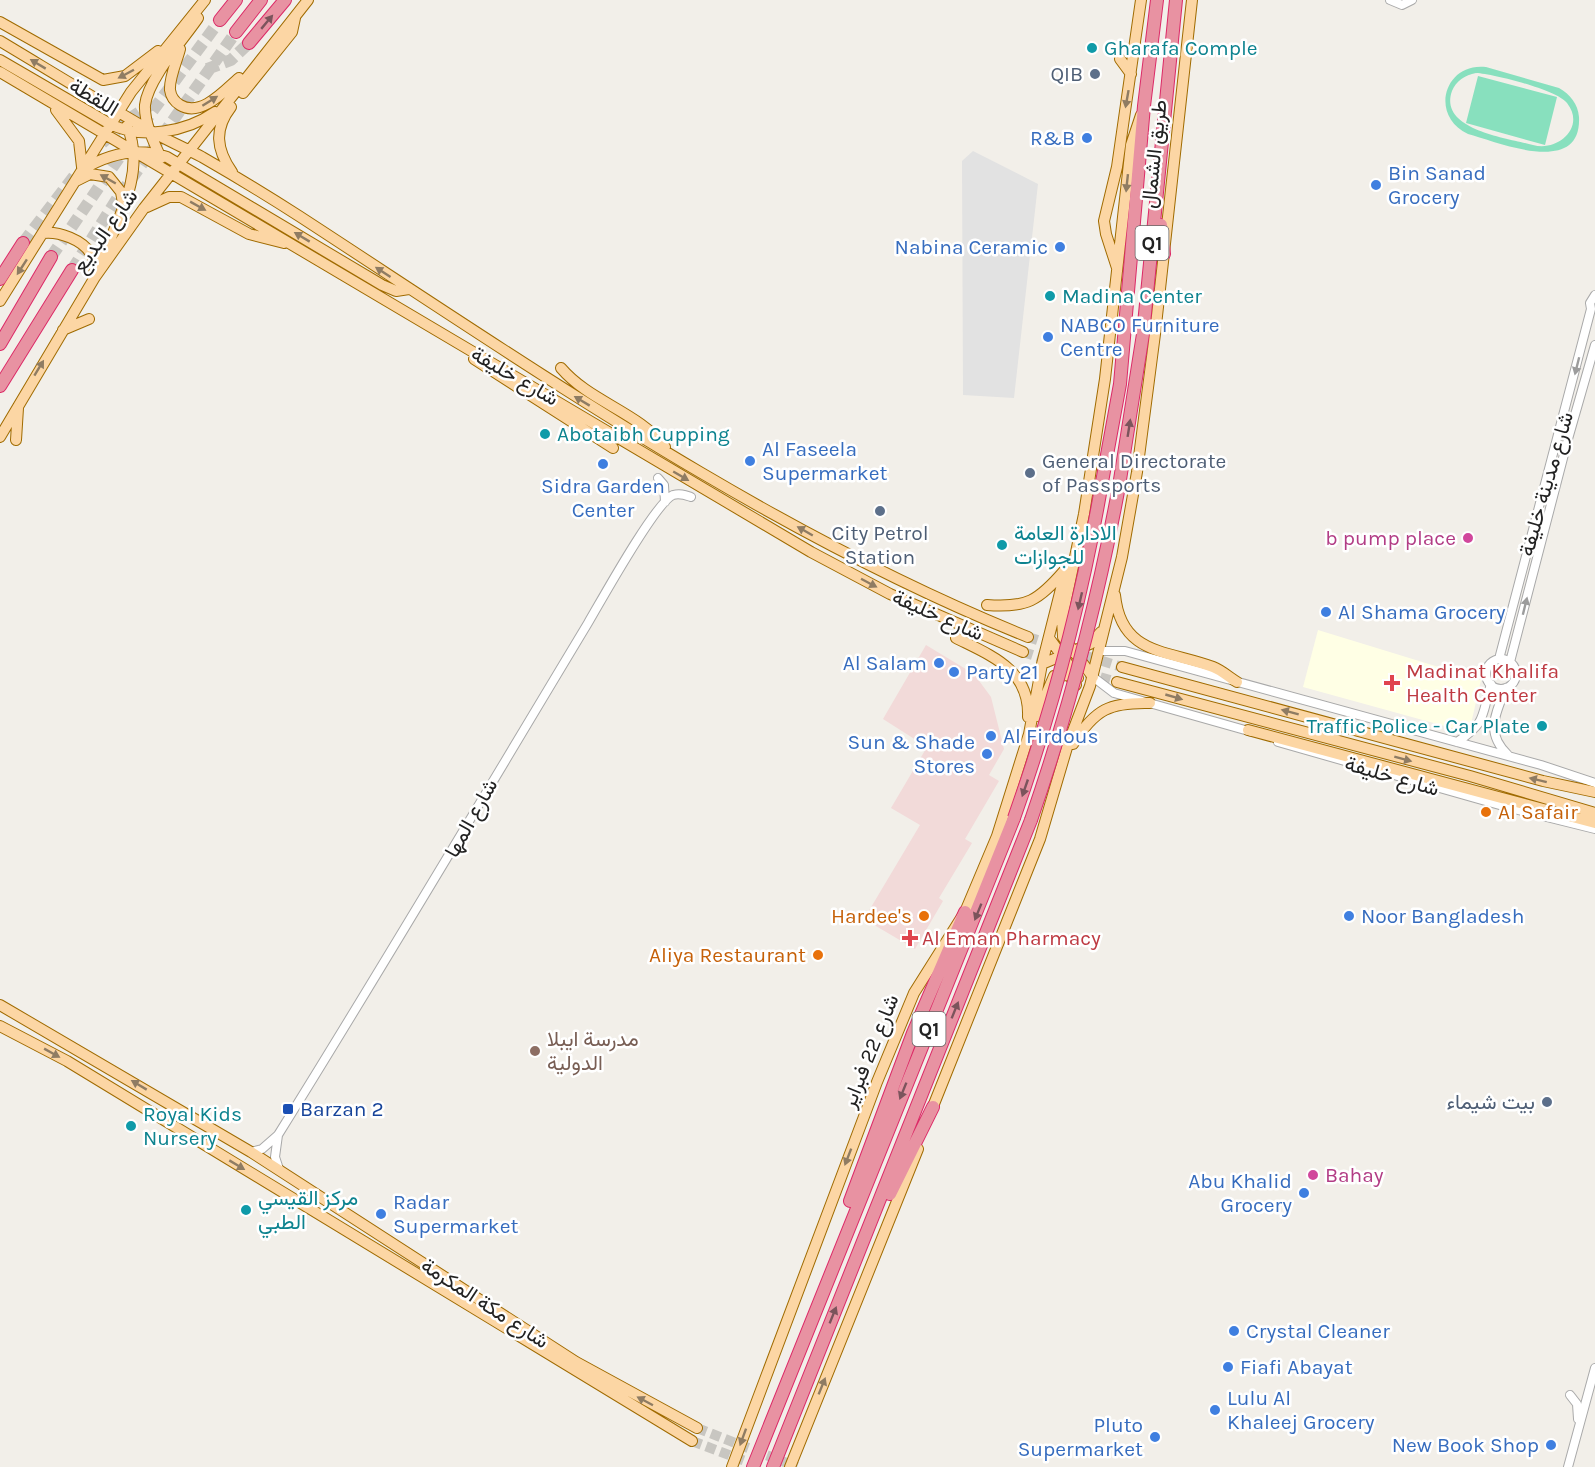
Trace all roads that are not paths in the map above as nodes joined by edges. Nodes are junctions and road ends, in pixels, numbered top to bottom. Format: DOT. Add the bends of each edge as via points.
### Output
graph roads {
  1 [pos="205,0"];
  2 [pos="210,0"];
  3 [pos="236,0"];
  4 [pos="261,0"];
  5 [pos="285,0"];
  6 [pos="308,0"];
  7 [pos="1141,0"];
  8 [pos="1157,0"];
  9 [pos="1176,0"];
  10 [pos="1192,0"];
  11 [pos="1390,0"];
  12 [pos="1412,0"];
  13 [pos="295,16"];
  14 [pos="220,20"];
  15 [pos="0,22"];
  16 [pos="236,32"];
  17 [pos="0,41"];
  18 [pos="177,41"];
  19 [pos="249,43"];
  20 [pos="1120,59"];
  21 [pos="0,60"];
  22 [pos="259,60"];
  23 [pos="0,72"];
  24 [pos="1131,74"];
  25 [pos="48,101"];
  26 [pos="1144,106"];
  27 [pos="221,109"];
  28 [pos="119,111"];
  29 [pos="1165,117"];
  30 [pos="107,129"];
  31 [pos="1136,130"];
  32 [pos="130,131"];
  33 [pos="151,131"];
  34 [pos="189,151"];
  35 [pos="134,152"];
  36 [pos="160,155"];
  37 [pos="179,164"];
  38 [pos="1117,167"];
  39 [pos="82,170"];
  40 [pos="171,174"];
  41 [pos="234,175"];
  42 [pos="73,184"];
  43 [pos="144,208"];
  44 [pos="121,212"];
  45 [pos="44,233"];
  46 [pos="23,243"];
  47 [pos="290,244"];
  48 [pos="1164,254"];
  49 [pos="51,257"];
  50 [pos="72,270"];
  51 [pos="1118,270"];
  52 [pos="95,277"];
  53 [pos="0,279"];
  54 [pos="409,289"];
  55 [pos="1595,296"];
  56 [pos="0,301"];
  57 [pos="1593,311"];
  58 [pos="89,319"];
  59 [pos="63,330"];
  60 [pos="448,338"];
  61 [pos="0,344"];
  62 [pos="1595,345"];
  63 [pos="561,368"];
  64 [pos="0,386"];
  65 [pos="18,403"];
  66 [pos="0,437"];
  67 [pos="16,440"];
  68 [pos="613,448"];
  69 [pos="669,452"];
  70 [pos="658,478"];
  71 [pos="691,497"];
  72 [pos="665,502"];
  73 [pos="1077,554"];
  74 [pos="1066,569"];
  75 [pos="1114,585"];
  76 [pos="987,605"];
  77 [pos="1062,620"];
  78 [pos="1103,631"];
  79 [pos="1028,637"];
  80 [pos="956,638"];
  81 [pos="1048,638"];
  82 [pos="1098,651"];
  83 [pos="1023,652"];
  84 [pos="1077,655"];
  85 [pos="1499,659"];
  86 [pos="1065,660"];
  87 [pos="1510,662"];
  88 [pos="1042,664"];
  89 [pos="1122,667"];
  90 [pos="1093,677"];
  91 [pos="1040,681"];
  92 [pos="1117,681"];
  93 [pos="1237,682"];
  94 [pos="1491,684"];
  95 [pos="1506,688"];
  96 [pos="1086,698"];
  97 [pos="1150,703"];
  98 [pos="1248,730"];
  99 [pos="1029,734"];
  100 [pos="1457,742"];
  101 [pos="1068,744"];
  102 [pos="1024,750"];
  103 [pos="1509,755"];
  104 [pos="1064,760"];
  105 [pos="1595,783"];
  106 [pos="1595,792"];
  107 [pos="1595,813"];
  108 [pos="1595,823"];
  109 [pos="1595,829"];
  110 [pos="965,912"];
  111 [pos="0,1005"];
  112 [pos="0,1026"];
  113 [pos="101,1082"];
  114 [pos="86,1084"];
  115 [pos="933,1107"];
  116 [pos="278,1135"];
  117 [pos="250,1152"];
  118 [pos="279,1169"];
  119 [pos="843,1240"];
  120 [pos="864,1240"];
  121 [pos="1595,1368"];
  122 [pos="1570,1395"];
  123 [pos="697,1428"];
  124 [pos="1577,1434"];
  125 [pos="692,1441"];
  126 [pos="732,1467"];
  127 [pos="753,1467"];
  128 [pos="773,1467"];
  129 [pos="790,1467"];
  130 [pos="1568,1467"];
  1 -- 18 [label="main road"];
  2 -- 18 [label="main road"];
  3 -- 14 [label="highway"];
  4 -- 16 [label="highway"];
  19 -- 5 [label="highway, one-way"];
  6 -- 13 [label="main road"];
  7 -- 24 [label="main road, طريق الشمال"];
  8 -- 26 [label="highway, طريق الشمال / Q1"];
  9 -- 29 [label="highway, طريق الشمال / Q1"];
  10 -- 48 [label="main road, طريق الشمال"];
  11 -- 12 [label="street" via="1402,5"];
  13 -- 22 [label="main road"];
  13 -- 41 [label="main road" via="292,32 219,125 223,154"];
  18 -- 15 [label="main road, one-way" via="126,76 103,80"];
  28 -- 17 [label="main road, اللقطة, one-way"];
  18 -- 22 [label="main road, one-way" via="170,89 176,103 190,109 204,106 220,95"];
  18 -- 28 [label="main road"];
  18 -- 33 [label="main road" via="146,102"];
  20 -- 24 [label="main road"];
  21 -- 30 [label="main road"];
  22 -- 27 [label="main road, شارع البديع"];
  23 -- 25 [label="main road, اللقطة"];
  24 -- 38 [label="main road, طريق الشمال, one-way"];
  25 -- 30 [label="main road, اللقطة"];
  25 -- 39 [label="main road" via="79,141"];
  26 -- 31 [label="main road"];
  26 -- 119 [label="highway, طريق الشمال / Q1, one-way, bridge" via="1120,384 1073,631 1014,818"];
  27 -- 33 [label="main road" via="185,126"];
  27 -- 34 [label="main road, شارع البديع"];
  28 -- 30 [label="main road"];
  28 -- 32 [label="main road"];
  28 -- 33 [label="main road, اللقطة"];
  29 -- 48 [label="highway" via="1161,227"];
  120 -- 29 [label="highway, طريق الشمال / Q1, one-way, bridge" via="1031,820 1058,743 1088,635 1119,486 1143,334"];
  30 -- 32 [label="main road"];
  30 -- 35 [label="main road, اللقطة"];
  30 -- 39 [label="main road"];
  31 -- 38 [label="main road"];
  31 -- 51 [label="main road, one-way" via="1131,145"];
  32 -- 33 [label="main road"];
  32 -- 35 [label="main road"];
  33 -- 34 [label="main road, اللقطة"];
  33 -- 36 [label="main road"];
  34 -- 37 [label="main road, شارع البديع"];
  34 -- 41 [label="main road, شارع خليفة"];
  35 -- 36 [label="main road"];
  35 -- 39 [label="main road" via="106,158"];
  35 -- 40 [label="main road, اللقطة"];
  35 -- 44 [label="main road" via="131,183"];
  36 -- 37 [label="main road"];
  36 -- 40 [label="main road"];
  37 -- 40 [label="main road, شارع البديع"];
  54 -- 37 [label="main road, one-way" via="396,291 382,285"];
  38 -- 51 [label="main road, طريق الشمال" via="1104,226"];
  39 -- 42 [label="main road"];
  40 -- 43 [label="main road, شارع البديع"];
  40 -- 47 [label="main road, شارع خليفة"];
  54 -- 41 [label="main road, شارع خليفة, one-way"];
  44 -- 42 [label="main road, one-way" via="122,192 109,177 90,174"];
  42 -- 45 [label="main road"];
  43 -- 47 [label="main road, one-way" via="169,197 181,197 257,237"];
  43 -- 52 [label="main road, شارع البديع"];
  44 -- 52 [label="main road"];
  45 -- 52 [label="main road" via="61,233 88,250"];
  45 -- 56 [label="main road, one-way"];
  46 -- 53 [label="highway"];
  47 -- 60 [label="main road, شارع خليفة"];
  48 -- 75 [label="main road, طريق الشمال" via="1137,472"];
  49 -- 61 [label="highway, شارع البديع"];
  50 -- 64 [label="highway, شارع البديع"];
  51 -- 73 [label="main road, طريق الشمال"];
  52 -- 59 [label="main road, شارع البديع"];
  69 -- 54 [label="main road, شارع خليفة, one-way" via="557,387 481,333"];
  55 -- 57 [label="street, شارع مدينة خليفة" via="1590,303"];
  57 -- 85 [label="street, شارع مدينة خليفة, one-way"];
  58 -- 59 [label="main road"];
  65 -- 59 [label="main road, شارع البديع, one-way"];
  60 -- 68 [label="main road" via="489,371"];
  60 -- 83 [label="main road, شارع خليفة, one-way" via="811,552 909,603"];
  87 -- 62 [label="street, شارع مدينة خليفة, one-way"];
  63 -- 69 [label="main road" via="575,382 651,431"];
  65 -- 66 [label="main road, شارع البديع"];
  65 -- 67 [label="main road"];
  79 -- 69 [label="main road, شارع خليفة, one-way" via="951,606 842,552"];
  70 -- 72 [label="street" via="664,485"];
  71 -- 72 [label="street" via="682,494"];
  72 -- 116 [label="street, شارع المها" via="496,772 442,869"];
  73 -- 74 [label="main road"];
  73 -- 77 [label="main road, طريق الشمال"];
  74 -- 76 [label="main road" via="1046,592 1028,603"];
  74 -- 81 [label="main road, شارع 22 فبراير"];
  75 -- 78 [label="main road, طريق الشمال"];
  75 -- 93 [label="main road" via="1119,616 1134,640 1215,668"];
  77 -- 78 [label="main road" via="1082,634"];
  77 -- 84 [label="main road" via="1063,637"];
  78 -- 82 [label="main road, طريق الشمال"];
  78 -- 84 [label="main road"];
  80 -- 102 [label="main road" via="1001,662 1022,683 1028,712"];
  81 -- 86 [label="main road"];
  81 -- 88 [label="main road, شارع 22 فبراير"];
  82 -- 84 [label="main road"];
  82 -- 90 [label="main road, طريق الشمال"];
  82 -- 93 [label="street" via="1125,651"];
  84 -- 86 [label="main road"];
  84 -- 90 [label="main road"];
  85 -- 87 [label="street"];
  85 -- 94 [label="street" via="1486,670"];
  86 -- 88 [label="main road"];
  86 -- 91 [label="main road"];
  86 -- 96 [label="main road"];
  87 -- 95 [label="street" via="1516,675"];
  88 -- 91 [label="main road, شارع 22 فبراير"];
  106 -- 89 [label="main road, شارع خليفة, one-way"];
  90 -- 96 [label="main road, طريق الشمال"];
  90 -- 97 [label="street, شارع خليفة" via="1114,693"];
  91 -- 99 [label="main road, شارع 22 فبراير"];
  92 -- 107 [label="main road, شارع خليفة, one-way"];
  93 -- 100 [label="street"];
  94 -- 95 [label="street"];
  94 -- 100 [label="street" via="1480,723"];
  95 -- 103 [label="street" via="1493,729 1496,741"];
  96 -- 101 [label="main road"];
  97 -- 98 [label="street, شارع خليفة"];
  97 -- 104 [label="main road" via="1117,704 1101,711 1087,724"];
  98 -- 108 [label="main road"];
  98 -- 109 [label="street, شارع خليفة" via="1309,753"];
  99 -- 101 [label="main road" via="1051,679 1065,674 1072,677 1077,687"];
  99 -- 102 [label="main road, شارع 22 فبراير"];
  100 -- 103 [label="street"];
  101 -- 104 [label="main road"];
  102 -- 110 [label="main road, شارع 22 فبراير" via="997,836"];
  103 -- 105 [label="street"];
  104 -- 115 [label="main road" via="1040,839"];
  110 -- 119 [label="highway" via="877,1123 846,1214"];
  110 -- 126 [label="main road, شارع 22 فبراير, one-way" via="918,986 877,1082"];
  117 -- 111 [label="main road, شارع مكة المكرمة, one-way"];
  112 -- 113 [label="main road, شارع مكة المكرمة, one-way"];
  113 -- 114 [label="main road"];
  113 -- 125 [label="main road, شارع مكة المكرمة, one-way"];
  115 -- 120 [label="highway"];
  129 -- 115 [label="main road, one-way"];
  116 -- 117 [label="street, شارع المها" via="262,1149"];
  116 -- 118 [label="street" via="275,1157"];
  117 -- 118 [label="main road, شارع مكة المكرمة"];
  123 -- 118 [label="main road, شارع مكة المكرمة, one-way" via="576,1362"];
  119 -- 127 [label="highway, Q1"];
  128 -- 120 [label="highway, Q1, one-way"];
  121 -- 124 [label="street"];
  122 -- 124 [label="street" via="1579,1411"];
  124 -- 130 [label="street"];
}
